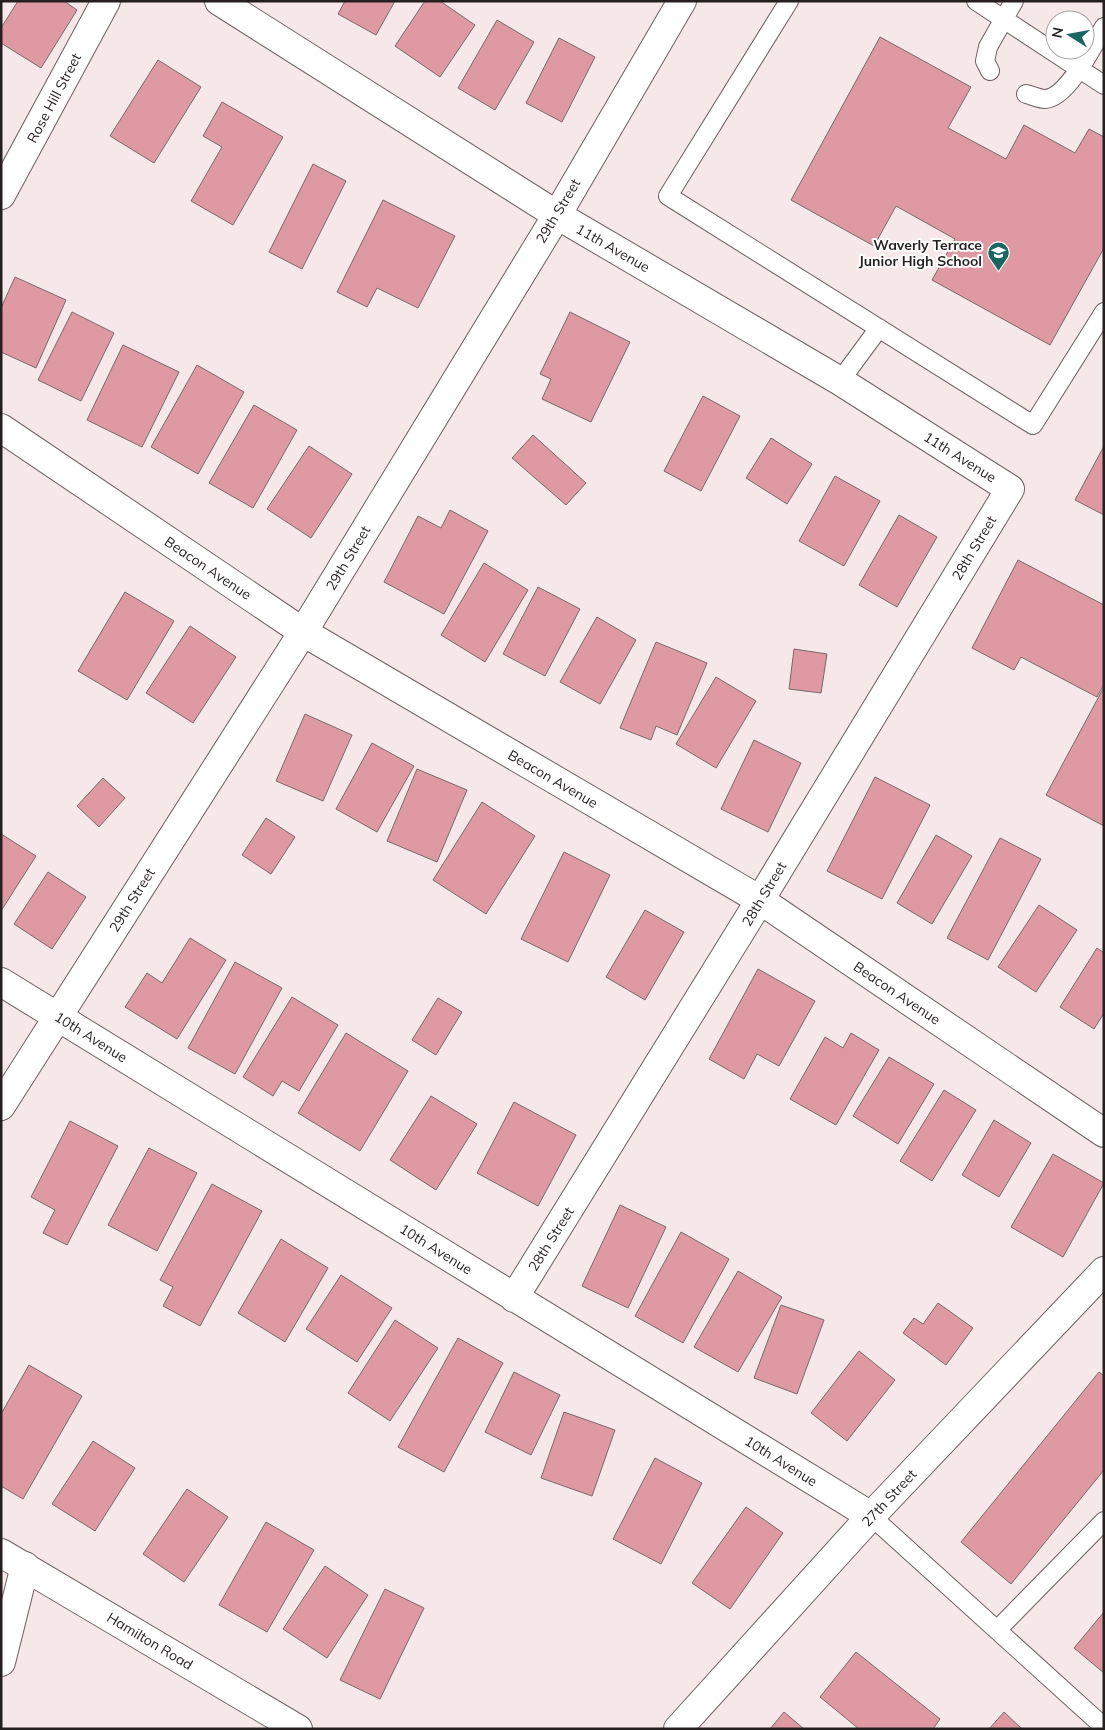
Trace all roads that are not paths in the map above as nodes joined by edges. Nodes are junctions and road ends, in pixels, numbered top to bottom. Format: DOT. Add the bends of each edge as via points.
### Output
graph roads {
  1 [pos="106,1"];
  2 [pos="220,1"];
  3 [pos="682,1"];
  4 [pos="789,1"];
  5 [pos="976,1"];
  6 [pos="1014,1"];
  7 [pos="1003,18"];
  8 [pos="1104,27"];
  9 [pos="1078,70"];
  10 [pos="990,71"];
  11 [pos="1104,85"];
  12 [pos="1026,94"];
  13 [pos="1,196"];
  14 [pos="556,215"];
  15 [pos="1104,312"];
  16 [pos="879,328"];
  17 [pos="840,381"];
  18 [pos="1,428"];
  19 [pos="1010,489"];
  20 [pos="303,632"];
  21 [pos="760,900"];
  22 [pos="1,982"];
  23 [pos="58,1016"];
  24 [pos="1,1106"];
  25 [pos="1104,1133"];
  26 [pos="1104,1271"];
  27 [pos="514,1298"];
  28 [pos="871,1516"];
  29 [pos="1104,1520"];
  30 [pos="1,1553"];
  31 [pos="25,1566"];
  32 [pos="997,1630"];
  33 [pos="1,1662"];
  34 [pos="272,1721"];
  35 [pos="1104,1727"];
  36 [pos="298,1729"];
  37 [pos="678,1729"];
  1 -- 13 [label="street, Rose Hill Street"];
  2 -- 14 [label="street, 11th Avenue"];
  3 -- 14 [label="street, 29th Street"];
  4 -- 16 [label="lane" via="668,196"];
  5 -- 7 [label="lane"];
  6 -- 7 [label="lane"];
  7 -- 9 [label="lane"];
  7 -- 10 [label="lane" via="984,62"];
  8 -- 9 [label="lane"];
  9 -- 11 [label="lane"];
  9 -- 12 [label="lane" via="1058,94 1045,99"];
  14 -- 17 [label="street, 11th Avenue"];
  14 -- 20 [label="street, 29th Street"];
  15 -- 16 [label="lane" via="1033,425"];
  16 -- 17 [label="lane"];
  17 -- 19 [label="street, 11th Avenue"];
  18 -- 20 [label="street, Beacon Avenue"];
  19 -- 21 [label="street, 28th Street"];
  20 -- 21 [label="street, Beacon Avenue"];
  20 -- 23 [label="street, 29th Street"];
  21 -- 25 [label="street, Beacon Avenue"];
  21 -- 27 [label="street, 28th Street"];
  22 -- 23 [label="street, 10th Avenue"];
  23 -- 24 [label="street, 29th Street"];
  23 -- 27 [label="street, 10th Avenue"];
  26 -- 28 [label="street, 27th Street"];
  27 -- 28 [label="street, 10th Avenue"];
  28 -- 32 [label="lane"];
  28 -- 37 [label="street, 27th Street"];
  29 -- 32 [label="lane"];
  30 -- 31 [label="street, Hamilton Road"];
  31 -- 33 [label="street"];
  31 -- 34 [label="street, Hamilton Road"];
  32 -- 35 [label="lane"];
  34 -- 36 [label="street, Hamilton Road"];
}
